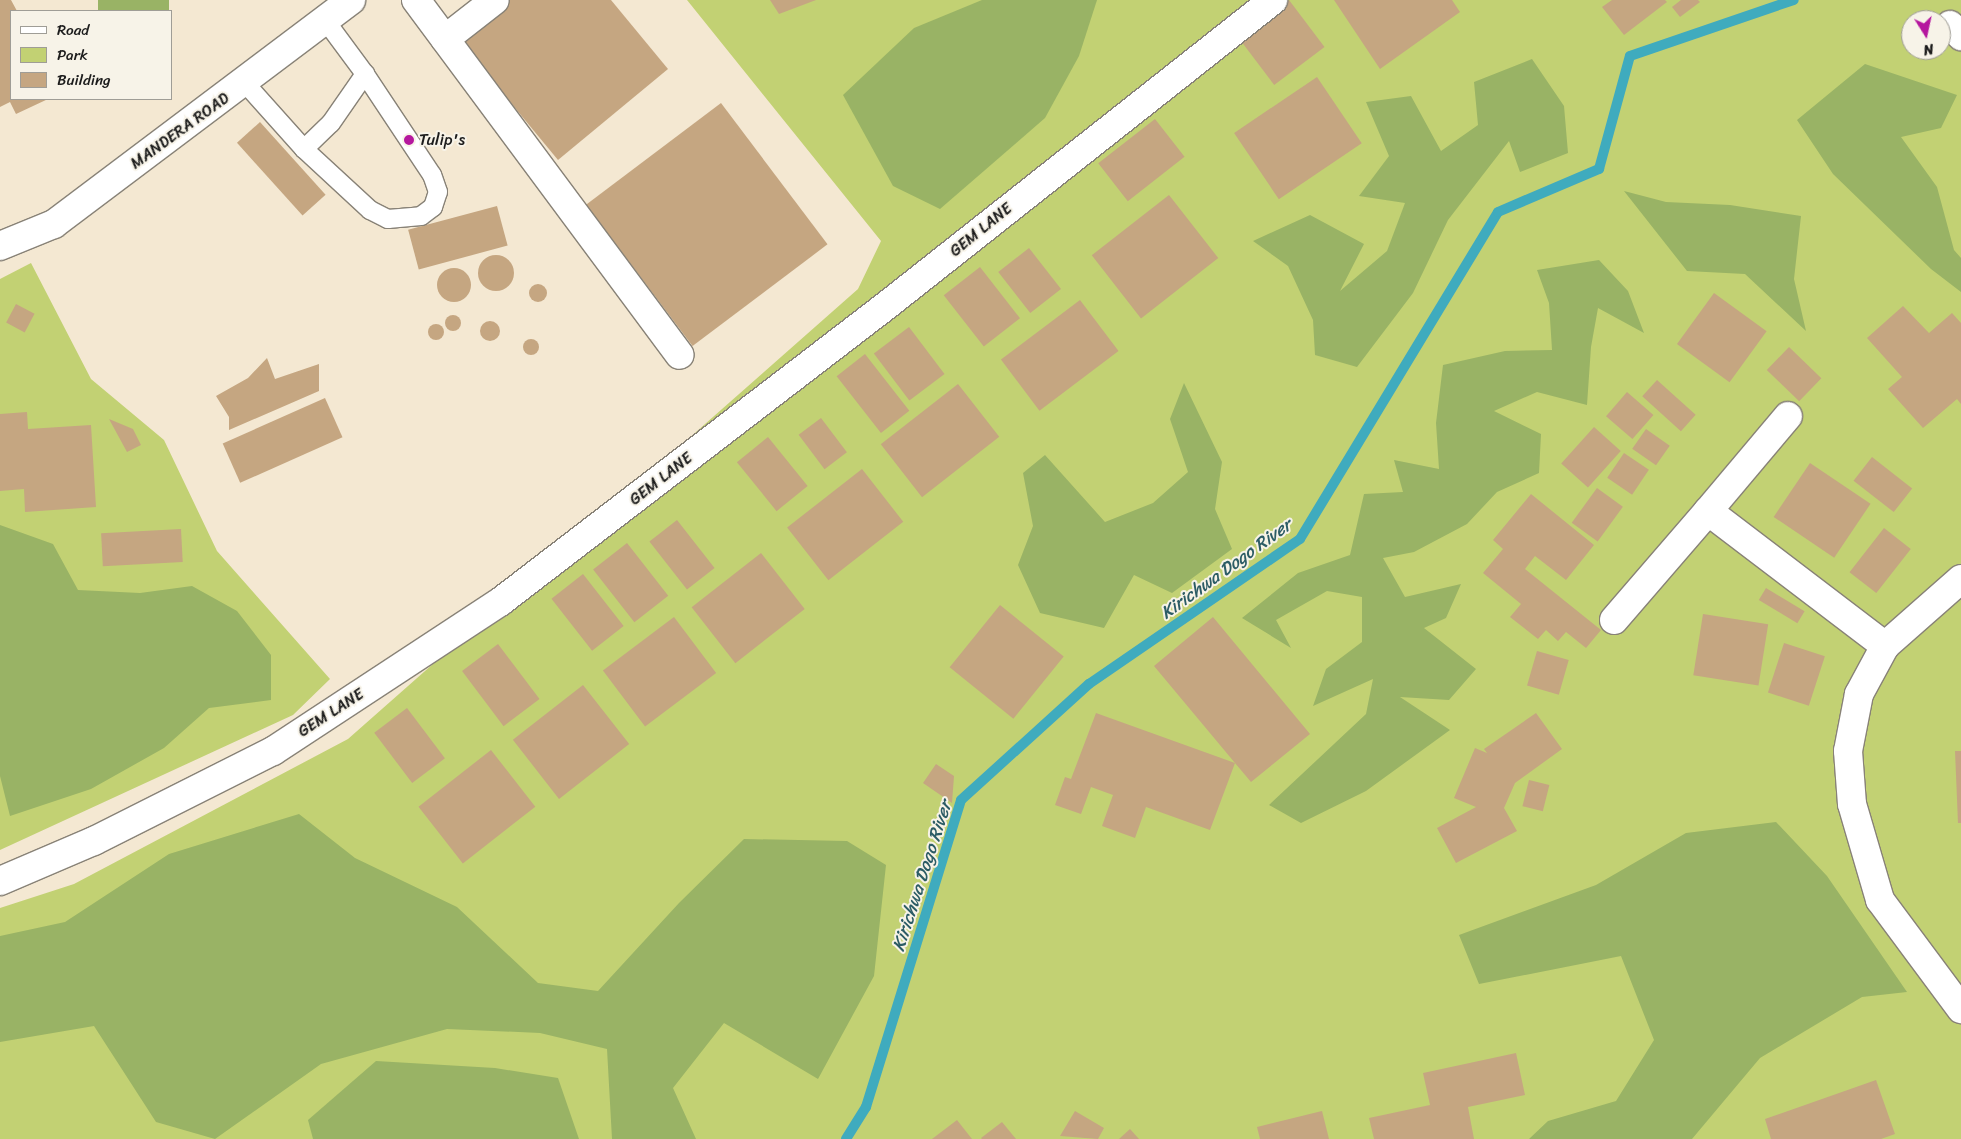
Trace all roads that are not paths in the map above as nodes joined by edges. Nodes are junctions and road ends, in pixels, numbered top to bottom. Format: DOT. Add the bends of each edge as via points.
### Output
graph roads {
  1 [pos="350,0"];
  2 [pos="416,0"];
  3 [pos="496,0"];
  4 [pos="1272,0"];
  5 [pos="325,20"];
  6 [pos="445,39"];
  7 [pos="365,74"];
  8 [pos="245,83"];
  9 [pos="304,149"];
  10 [pos="0,246"];
  11 [pos="680,355"];
  12 [pos="1788,416"];
  13 [pos="1708,511"];
  14 [pos="1961,579"];
  15 [pos="1614,620"];
  16 [pos="1885,646"];
  17 [pos="0,881"];
  18 [pos="1961,1009"];
  1 -- 5 [label="street, MANDERA ROAD"];
  2 -- 6 [label="street"];
  3 -- 6 [label="street"];
  4 -- 17 [label="street, GEM LANE" via="887,305 500,602 273,751 94,841"];
  5 -- 7 [label="lane"];
  5 -- 8 [label="street, MANDERA ROAD"];
  6 -- 11 [label="street"];
  7 -- 9 [label="lane" via="331,123"];
  7 -- 9 [label="lane" via="432,176 438,192 433,207 421,216 388,219 370,210"];
  8 -- 9 [label="lane"];
  8 -- 10 [label="street, MANDERA ROAD" via="54,224"];
  12 -- 13 [label="street"];
  13 -- 15 [label="street"];
  13 -- 16 [label="street"];
  14 -- 16 [label="street"];
  16 -- 18 [label="street" via="1859,694 1848,750 1852,804 1880,900"];
}
